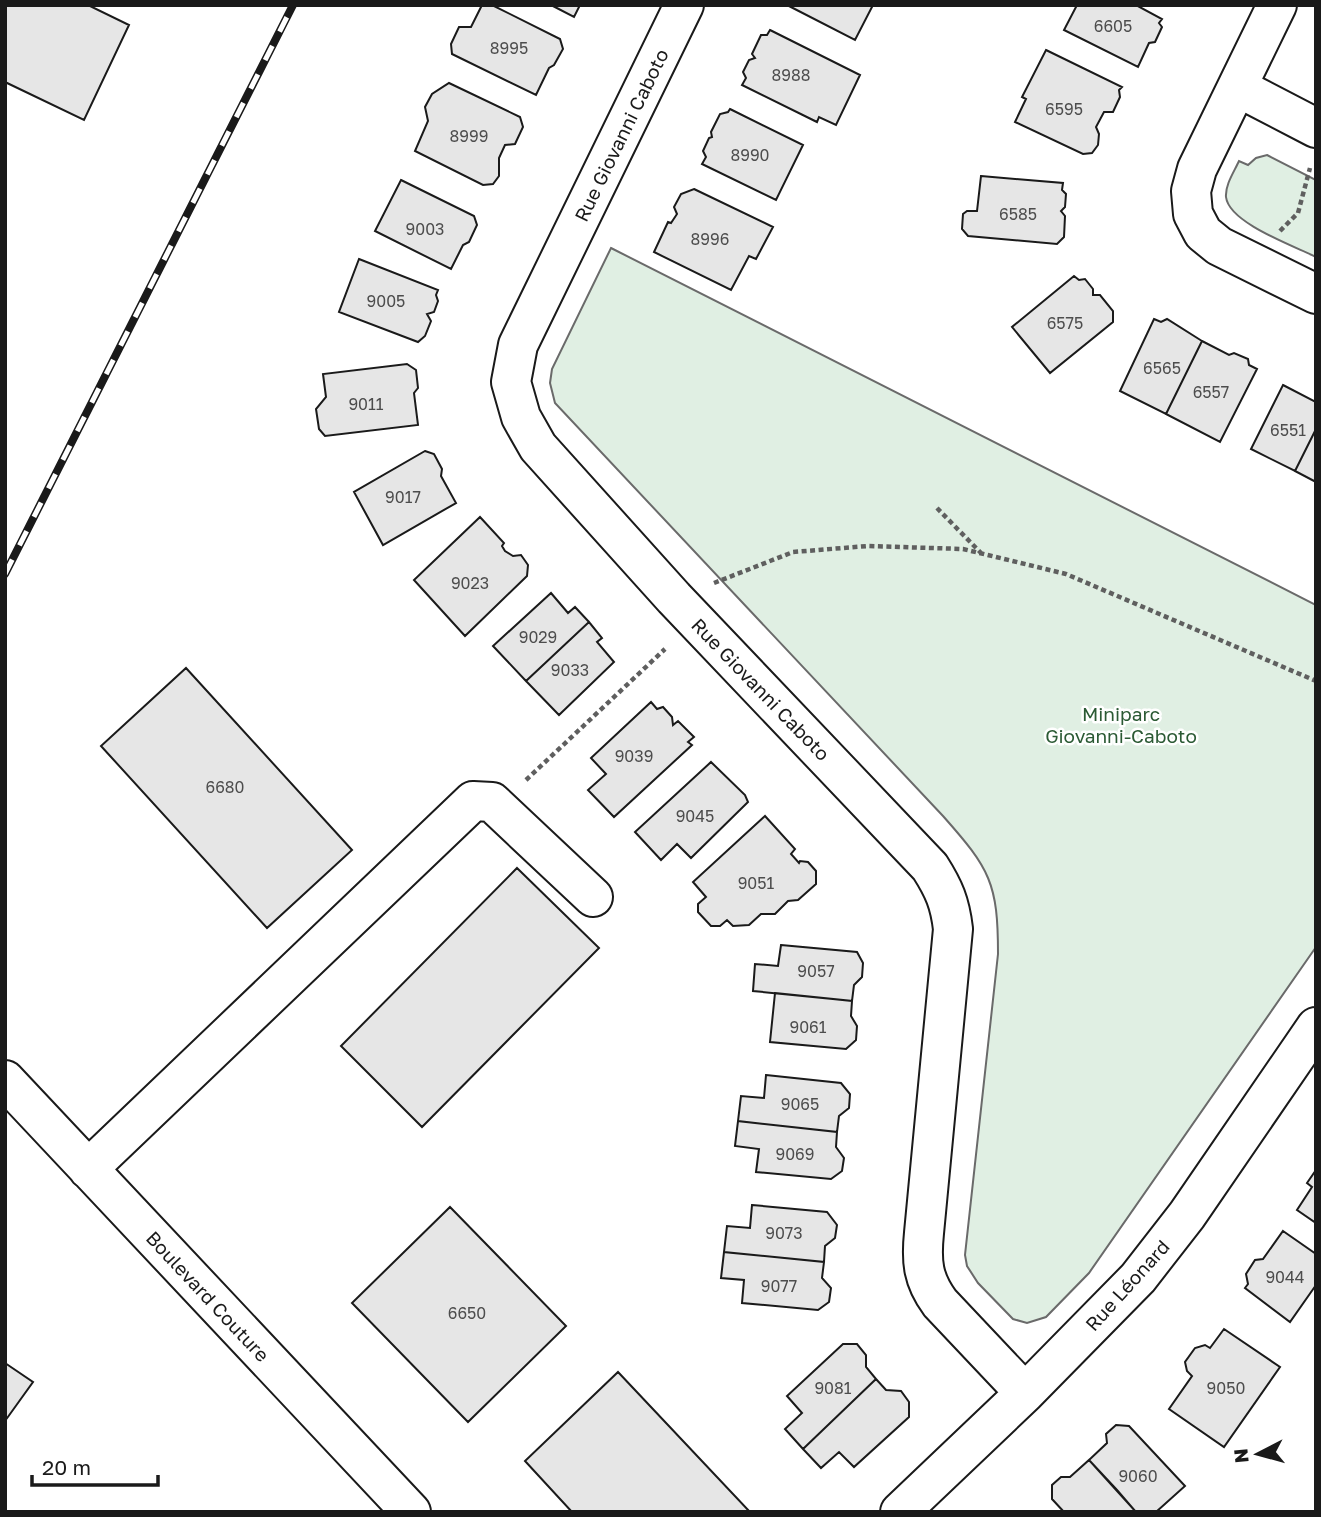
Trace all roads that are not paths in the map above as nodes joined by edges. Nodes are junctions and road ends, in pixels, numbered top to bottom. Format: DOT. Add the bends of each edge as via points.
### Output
graph roads {
  1 [pos="684,5"];
  2 [pos="1277,5"];
  3 [pos="1237,87"];
  4 [pos="1314,142"];
  5 [pos="1316,294"];
  6 [pos="593,897"];
  7 [pos="1316,1027"];
  8 [pos="5,1080"];
  9 [pos="88,1169"];
  10 [pos="1025,1393"];
  11 [pos="411,1512"];
  12 [pos="900,1512"];
  1 -- 10 [label="street, Rue Giovanni Caboto" via="518,345 512,382 521,418 538,447 930,867 941,885 951,906 953,929 924,1272 940,1303"];
  2 -- 3 [label="street"];
  3 -- 4 [label="street"];
  3 -- 5 [label="street" via="1197,169 1191,191 1193,214 1203,233 1219,246"];
  6 -- 9 [label="street" via="492,802 473,801"];
  7 -- 10 [label="street, Rue Léonard" via="1187,1215 1138,1278"];
  8 -- 9 [label="street, Boulevard Couture"];
  9 -- 11 [label="street, Boulevard Couture"];
  10 -- 12 [label="street, Rue Léonard"];
}
